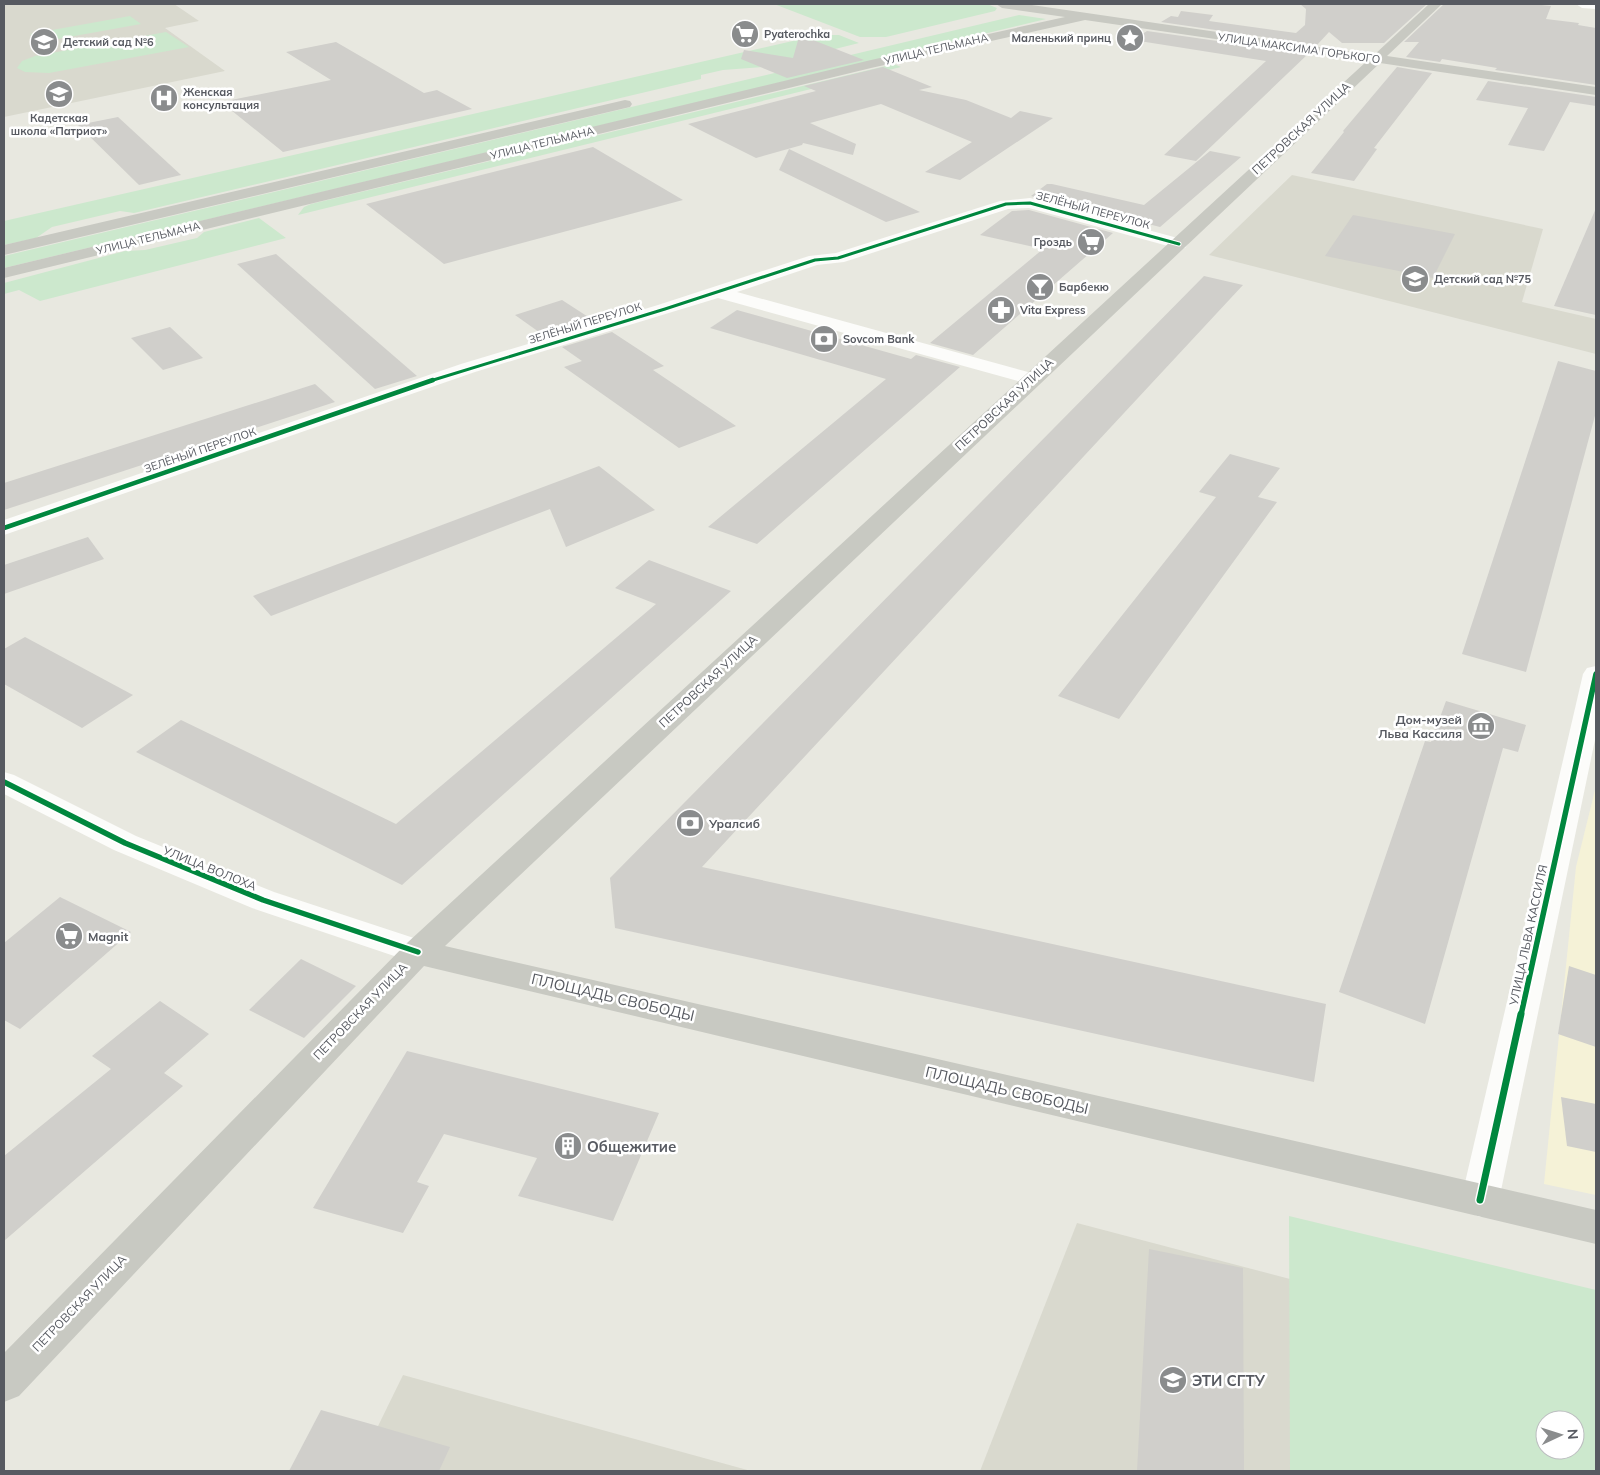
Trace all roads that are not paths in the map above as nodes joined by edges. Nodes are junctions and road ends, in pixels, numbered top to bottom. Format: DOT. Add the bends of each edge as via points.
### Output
graph roads {
  1 [pos="1436,4"];
  2 [pos="1582,4"];
  3 [pos="1596,5"];
  4 [pos="1001,10"];
  5 [pos="1082,17"];
  6 [pos="1376,58"];
  7 [pos="1596,91"];
  8 [pos="641,100"];
  9 [pos="1179,244"];
  10 [pos="4,250"];
  11 [pos="4,273"];
  12 [pos="718,292"];
  13 [pos="1032,379"];
  14 [pos="4,528"];
  15 [pos="1596,674"];
  16 [pos="4,782"];
  17 [pos="418,952"];
  18 [pos="1480,1200"];
  19 [pos="1596,1227"];
  20 [pos="4,1382"];
  1 -- 6 [label="main road, ПЕТРОВСКАЯ УЛИЦА"];
  2 -- 3 [label="street"];
  4 -- 5 [label="main road, УЛИЦА МАКСИМА ГОРЬКОГО" via="1028,9"];
  5 -- 6 [label="main road, УЛИЦА МАКСИМА ГОРЬКОГО"];
  5 -- 11 [label="main road, УЛИЦА ТЕЛЬМАНА" via="871,64"];
  6 -- 7 [label="main road, УЛИЦА МАКСИМА ГОРЬКОГО"];
  6 -- 9 [label="main road, ПЕТРОВСКАЯ УЛИЦА"];
  8 -- 10 [label="main road, УЛИЦА ТЕЛЬМАНА"];
  9 -- 12 [label="street, ЗЕЛЁНЫЙ ПЕРЕУЛОК" via="1030,203 1006,204 838,258 815,260"];
  9 -- 13 [label="main road, ПЕТРОВСКАЯ УЛИЦА"];
  12 -- 13 [label="street"];
  12 -- 14 [label="street, ЗЕЛЁНЫЙ ПЕРЕУЛОК" via="468,368"];
  13 -- 17 [label="main road, ПЕТРОВСКАЯ УЛИЦА"];
  15 -- 18 [label="street, УЛИЦА ЛЬВА КАССИЛЯ"];
  16 -- 17 [label="street, УЛИЦА ВОЛОХА" via="125,843 245,892"];
  17 -- 18 [label="main road, ПЛОЩАДЬ СВОБОДЫ"];
  17 -- 20 [label="main road, ПЕТРОВСКАЯ УЛИЦА"];
  18 -- 19 [label="main road, ПЛОЩАДЬ СВОБОДЫ"];
}
